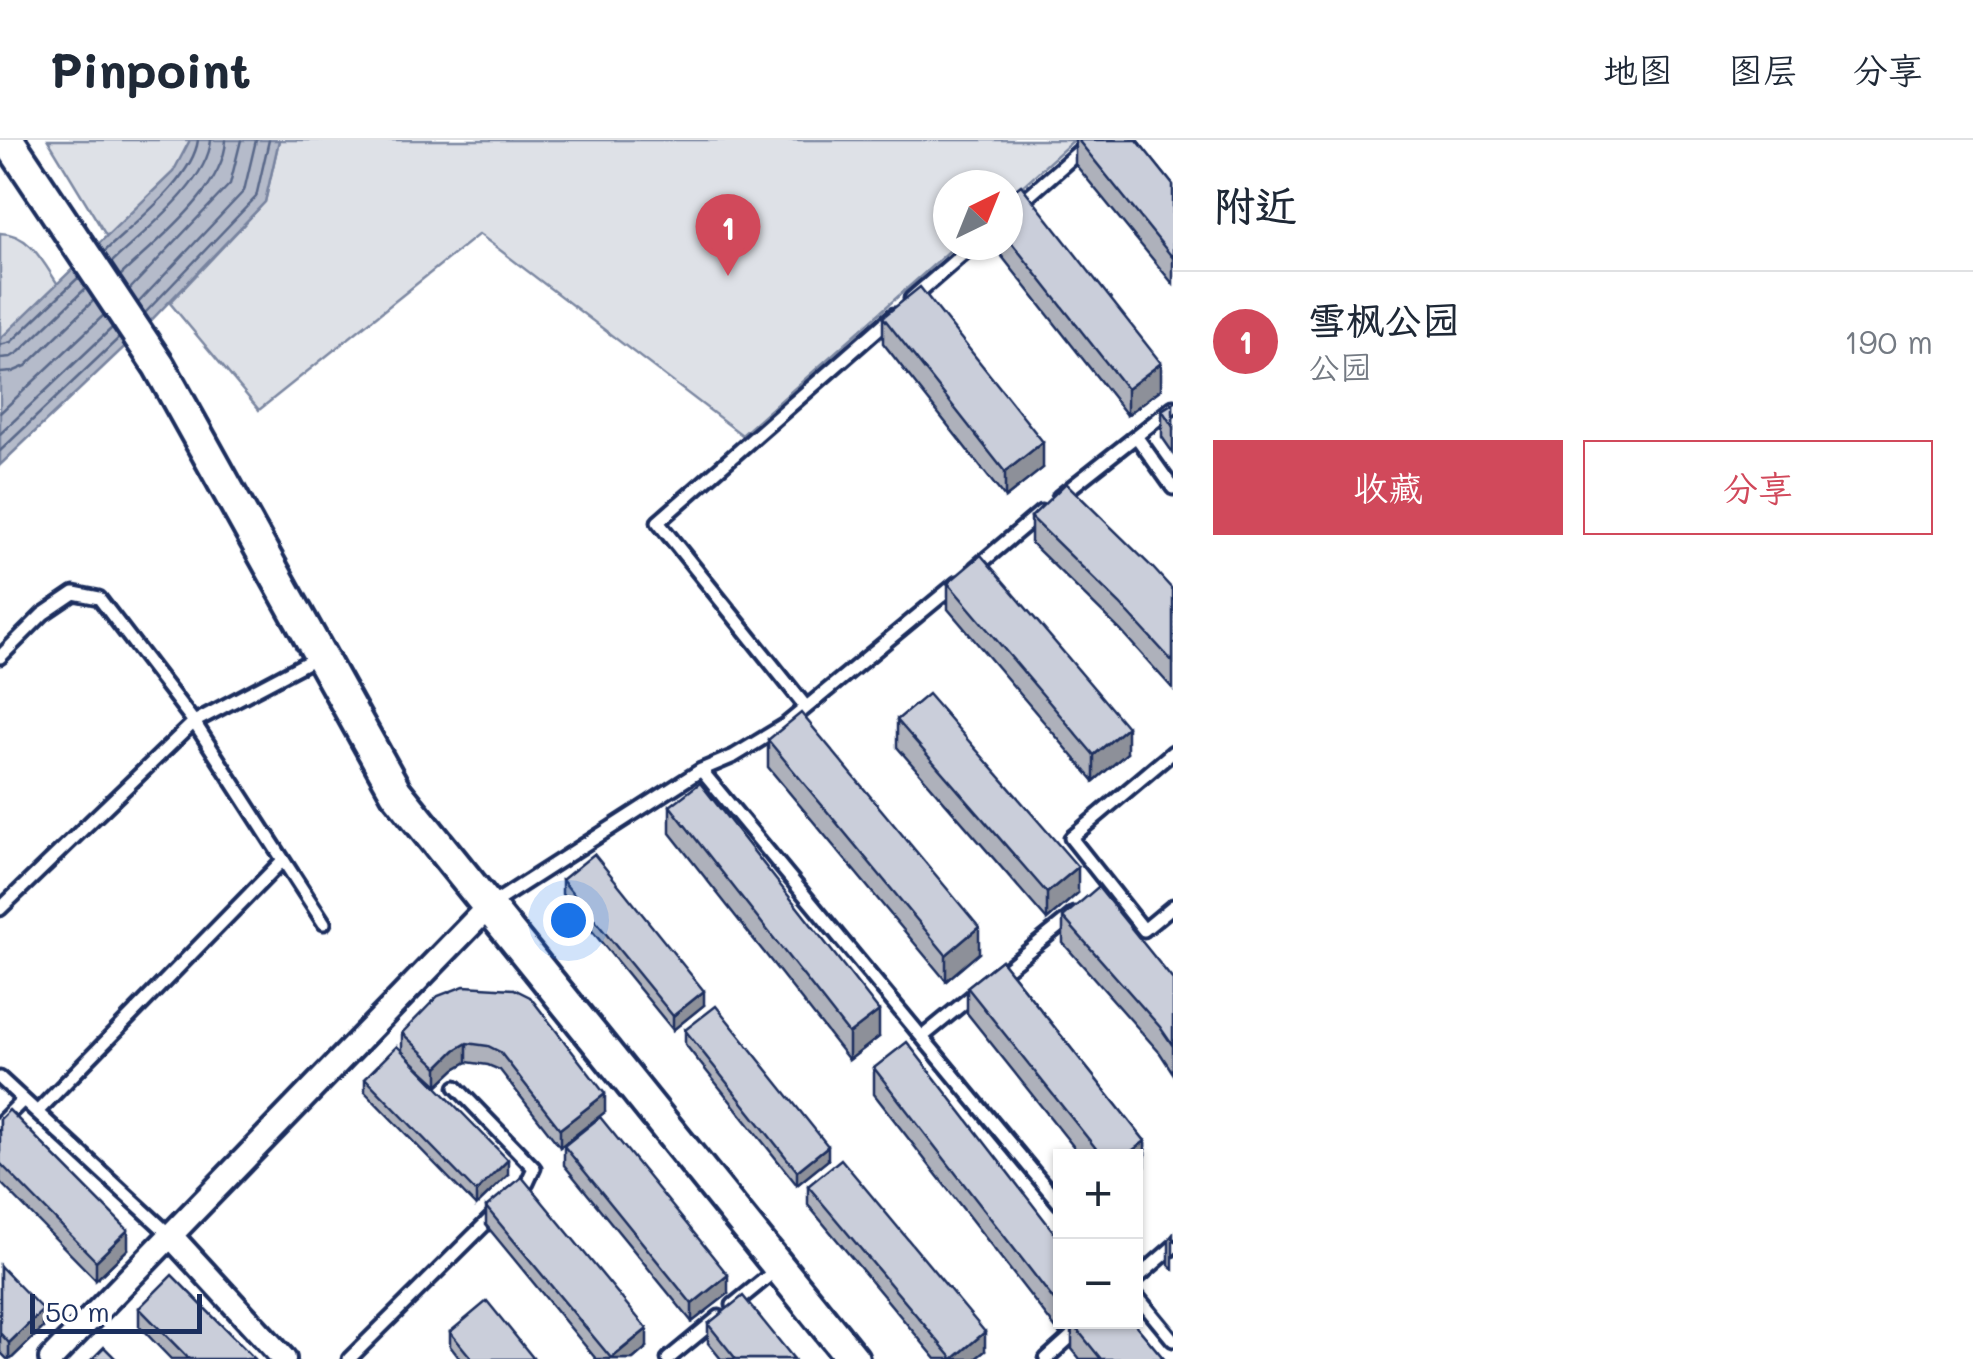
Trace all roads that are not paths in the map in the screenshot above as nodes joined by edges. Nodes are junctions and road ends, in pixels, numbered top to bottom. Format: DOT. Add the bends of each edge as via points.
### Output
graph roads {
  1 [pos="1092,140"];
  2 [pos="9,160"];
  3 [pos="1023,201"];
  4 [pos="956,260"];
  5 [pos="1173,406"];
  6 [pos="1136,436"];
  7 [pos="1173,488"];
  8 [pos="0,656"];
  9 [pos="320,656"];
  10 [pos="806,707"];
  11 [pos="194,722"];
  12 [pos="1173,752"];
  13 [pos="702,770"];
  14 [pos="283,860"];
  15 [pos="1109,885"];
  16 [pos="1095,897"];
  17 [pos="489,906"];
  18 [pos="1080,908"];
  19 [pos="0,910"];
  20 [pos="1170,912"];
  21 [pos="324,923"];
  22 [pos="922,1037"];
  23 [pos="0,1078"];
  24 [pos="456,1087"];
  25 [pos="24,1100"];
  26 [pos="37,1112"];
  27 [pos="0,1123"];
  28 [pos="513,1196"];
  29 [pos="1053,1196"];
  30 [pos="500,1210"];
  31 [pos="170,1236"];
  32 [pos="1173,1247"];
  33 [pos="780,1267"];
  34 [pos="1143,1272"];
  35 [pos="1143,1304"];
  36 [pos="1080,1329"];
  37 [pos="1173,1340"];
  38 [pos="52,1359"];
  39 [pos="284,1359"];
  40 [pos="348,1359"];
  41 [pos="668,1359"];
  42 [pos="853,1359"];
  43 [pos="1046,1359"];
  1 -- 3 [label="lane"];
  2 -- 9 [label="street" via="74,240 159,366"];
  4 -- 10 [label="lane" via="658,522"];
  5 -- 6 [label="lane"];
  6 -- 7 [label="lane"];
  6 -- 10 [label="lane"];
  8 -- 11 [label="lane" via="74,593 99,598"];
  9 -- 11 [label="lane"];
  9 -- 17 [label="street" via="396,792"];
  10 -- 13 [label="lane"];
  11 -- 14 [label="lane"];
  11 -- 19 [label="lane"];
  12 -- 15 [label="lane" via="1070,838"];
  13 -- 17 [label="lane"];
  13 -- 22 [label="lane"];
  14 -- 21 [label="lane"];
  14 -- 26 [label="lane"];
  15 -- 16 [label="lane"];
  15 -- 20 [label="lane" via="1144,930"];
  17 -- 31 [label="street"];
  17 -- 33 [label="street"];
  18 -- 22 [label="lane"];
  22 -- 29 [label="lane"];
  23 -- 25 [label="lane"];
  24 -- 28 [label="lane" via="534,1168"];
  25 -- 26 [label="lane"];
  25 -- 27 [label="lane"];
  26 -- 31 [label="lane"];
  30 -- 40 [label="lane"];
  31 -- 38 [label="street"];
  31 -- 39 [label="street"];
  32 -- 34 [label="lane"];
  33 -- 41 [label="lane"];
  33 -- 42 [label="street"];
  35 -- 37 [label="lane"];
  36 -- 43 [label="lane"];
}
